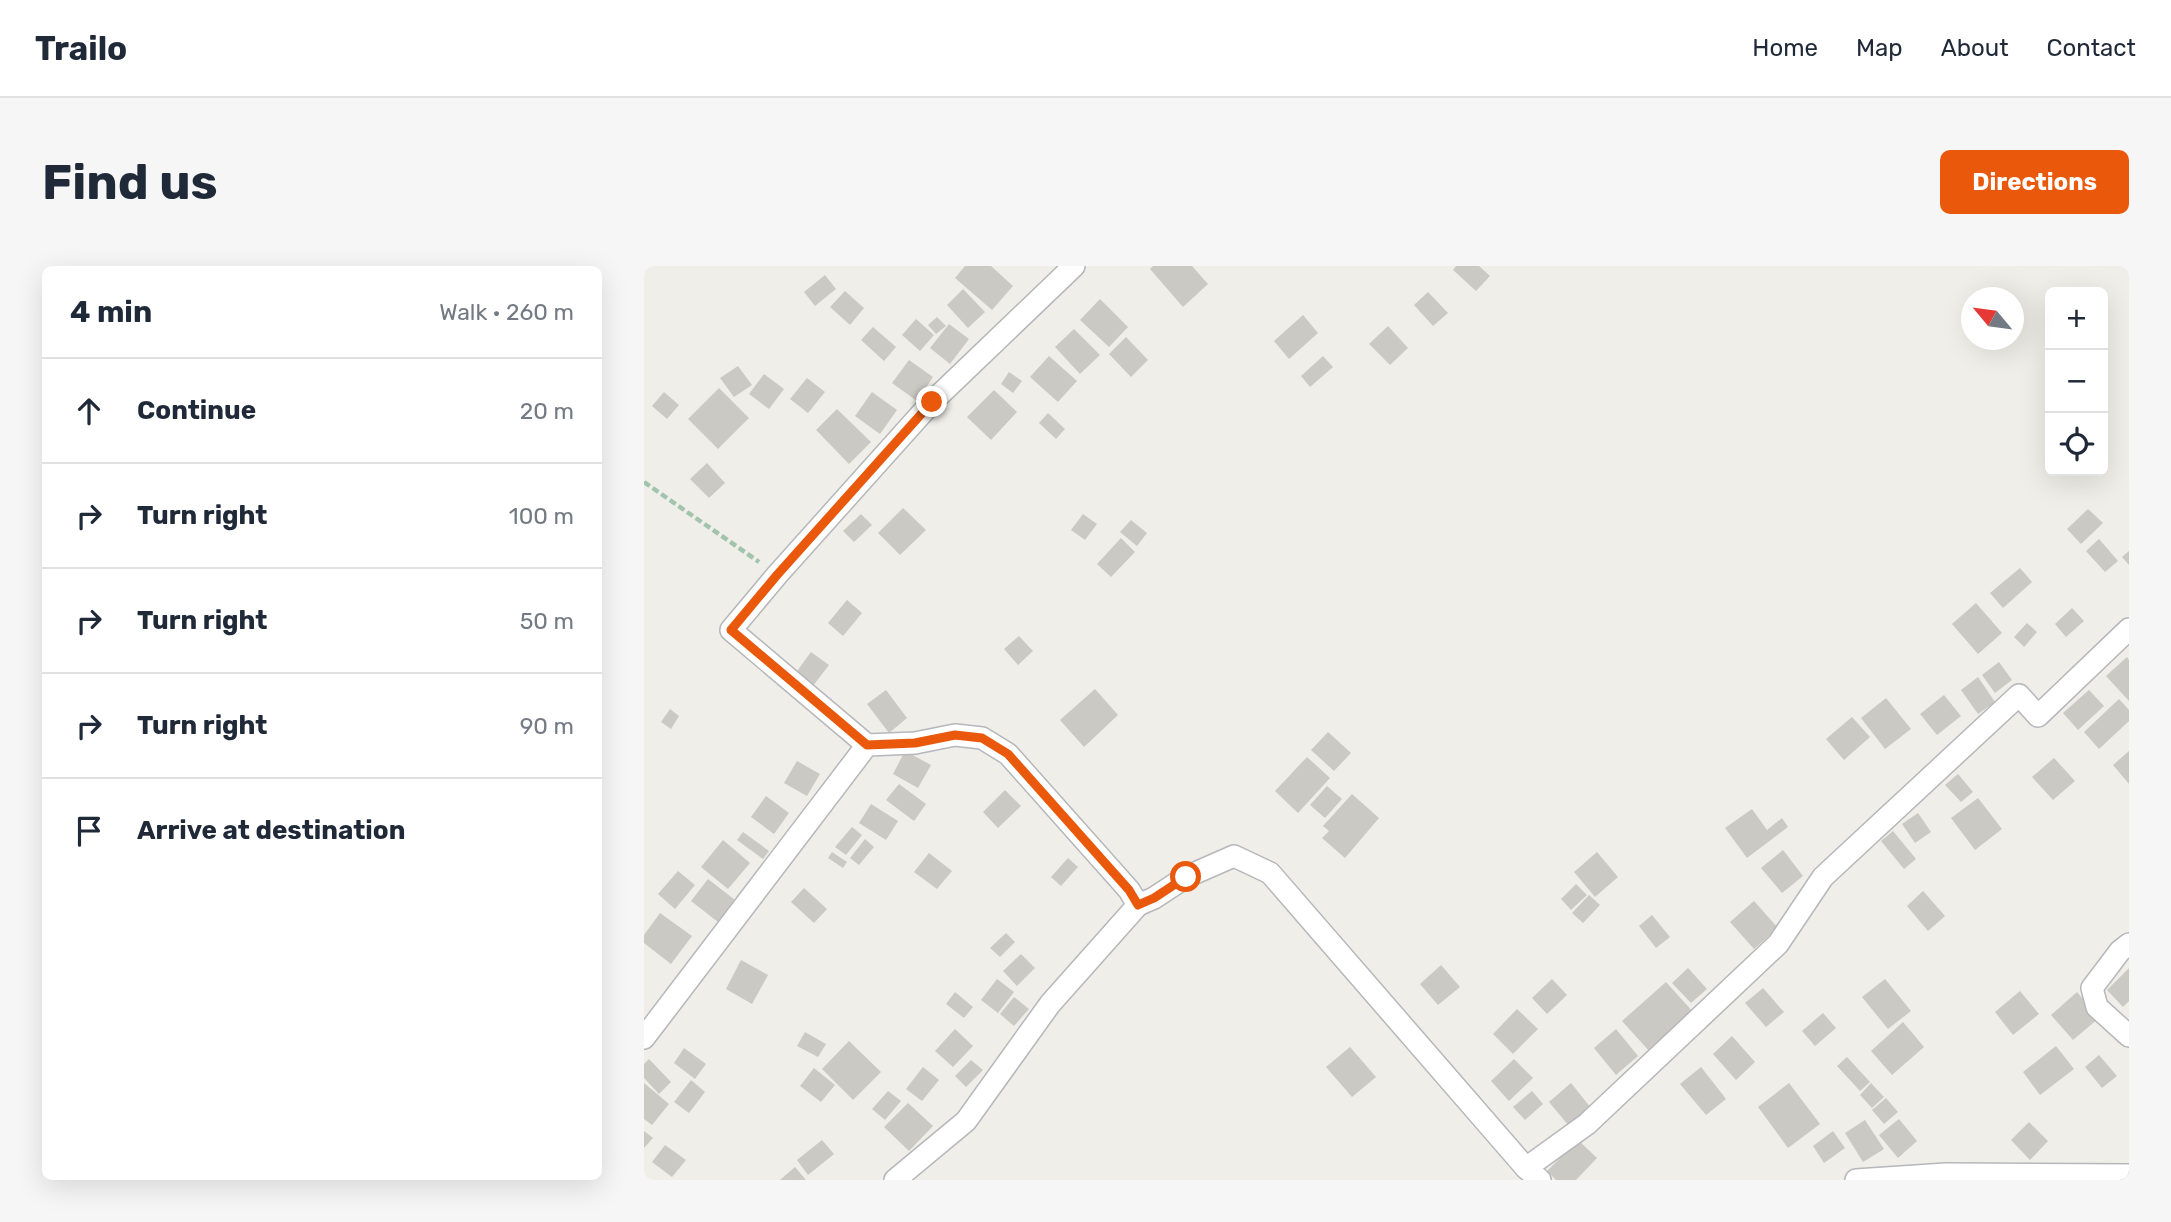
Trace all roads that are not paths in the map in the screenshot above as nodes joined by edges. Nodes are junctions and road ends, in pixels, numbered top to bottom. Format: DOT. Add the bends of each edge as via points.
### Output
graph roads {
  1 [pos="1074,266"];
  2 [pos="2129,629"];
  3 [pos="867,745"];
  4 [pos="1138,905"];
  5 [pos="2129,944"];
  6 [pos="2129,1036"];
  7 [pos="644,1038"];
  8 [pos="1533,1174"];
  9 [pos="2129,1175"];
  10 [pos="895,1180"];
  11 [pos="1856,1180"];
  1 -- 3 [label="street" via="932,402 731,630"];
  2 -- 8 [label="street" via="2038,716 2019,695 1980,728 1823,877 1778,944"];
  3 -- 4 [label="street" via="955,735 991,743 1008,754"];
  3 -- 7 [label="street"];
  4 -- 8 [label="street" via="1234,856 1270,873"];
  4 -- 10 [label="street" via="1050,1004 966,1121"];
  5 -- 6 [label="street" via="2092,988 2096,1007"];
  9 -- 11 [label="street" via="1946,1174"];
}
